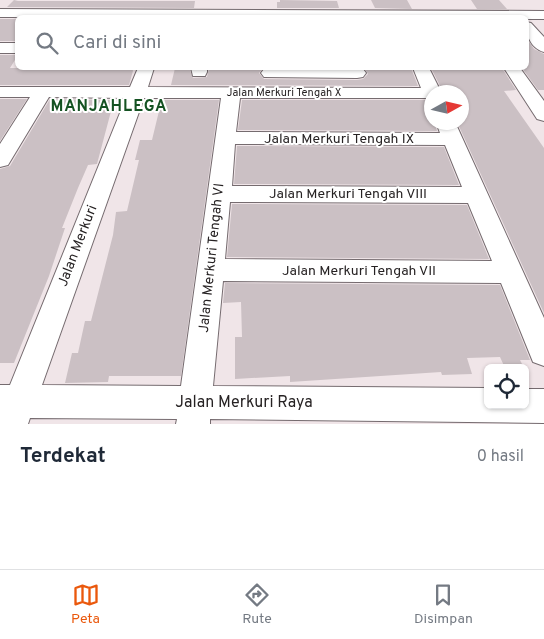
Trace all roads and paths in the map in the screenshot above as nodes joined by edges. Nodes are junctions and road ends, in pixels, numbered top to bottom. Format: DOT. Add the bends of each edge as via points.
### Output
graph roads {
  1 [pos="4,0"];
  2 [pos="60,0"];
  3 [pos="114,0"];
  4 [pos="167,0"];
  5 [pos="358,0"];
  6 [pos="412,0"];
  7 [pos="468,0"];
  8 [pos="521,0"];
  9 [pos="0,4"];
  10 [pos="303,7"];
  11 [pos="233,11"];
  12 [pos="0,13"];
  13 [pos="50,14"];
  14 [pos="106,14"];
  15 [pos="161,14"];
  16 [pos="363,14"];
  17 [pos="420,14"];
  18 [pos="450,15"];
  19 [pos="478,15"];
  20 [pos="527,15"];
  21 [pos="529,19"];
  22 [pos="544,47"];
  23 [pos="0,48"];
  24 [pos="15,48"];
  25 [pos="529,48"];
  26 [pos="145,70"];
  27 [pos="307,70"];
  28 [pos="422,70"];
  29 [pos="513,70"];
  30 [pos="270,73"];
  31 [pos="357,73"];
  32 [pos="428,85"];
  33 [pos="0,92"];
  34 [pos="43,92"];
  35 [pos="136,92"];
  36 [pos="231,93"];
  37 [pos="424,93"];
  38 [pos="544,115"];
  39 [pos="448,131"];
  40 [pos="8,137"];
  41 [pos="226,138"];
  42 [pos="0,160"];
  43 [pos="219,194"];
  44 [pos="476,195"];
  45 [pos="210,270"];
  46 [pos="508,272"];
  47 [pos="544,352"];
  48 [pos="484,405"];
  49 [pos="529,406"];
  50 [pos="544,406"];
  51 [pos="10,408"];
  52 [pos="195,413"];
  1 -- 9 [label="street"];
  2 -- 13 [label="street"];
  3 -- 14 [label="street"];
  4 -- 15 [label="street"];
  5 -- 16 [label="street"];
  6 -- 17 [label="street"];
  7 -- 19 [label="street"];
  8 -- 20 [label="street"];
  10 -- 11 [label="street"];
  10 -- 16 [label="street"];
  11 -- 15 [label="street"];
  12 -- 13 [label="street"];
  13 -- 14 [label="street"];
  14 -- 15 [label="street"];
  16 -- 17 [label="street"];
  17 -- 18 [label="street"];
  21 -- 22 [label="street"];
  22 -- 25 [label="street"];
  23 -- 24 [label="street"];
  26 -- 35 [label="street, Jalan Merkuri"];
  27 -- 30 [label="street"];
  27 -- 31 [label="street"];
  28 -- 32 [label="street"];
  29 -- 38 [label="street"];
  33 -- 34 [label="street, Jalan Merkuri Tengah X"];
  34 -- 35 [label="street, Jalan Merkuri Tengah X"];
  34 -- 40 [label="street"];
  35 -- 36 [label="street, Jalan Merkuri Tengah X"];
  35 -- 51 [label="street, Jalan Merkuri"];
  36 -- 37 [label="street, Jalan Merkuri Tengah X"];
  36 -- 41 [label="street, Jalan Merkuri Tengah VI"];
  39 -- 41 [label="street, Jalan Merkuri Tengah IX"];
  39 -- 44 [label="street"];
  40 -- 42 [label="street"];
  41 -- 43 [label="street, Jalan Merkuri Tengah VI"];
  43 -- 44 [label="street, Jalan Merkuri Tengah VIII"];
  43 -- 45 [label="street, Jalan Merkuri Tengah VI"];
  44 -- 46 [label="street"];
  45 -- 46 [label="street, Jalan Merkuri Tengah VII"];
  45 -- 52 [label="street, Jalan Merkuri Tengah VI"];
  46 -- 47 [label="street"];
  48 -- 52 [label="street, Jalan Merkuri Raya"];
  49 -- 50 [label="street, Jalan Merkuri Raya"];
  51 -- 52 [label="street, Jalan Merkuri Raya"];
}
